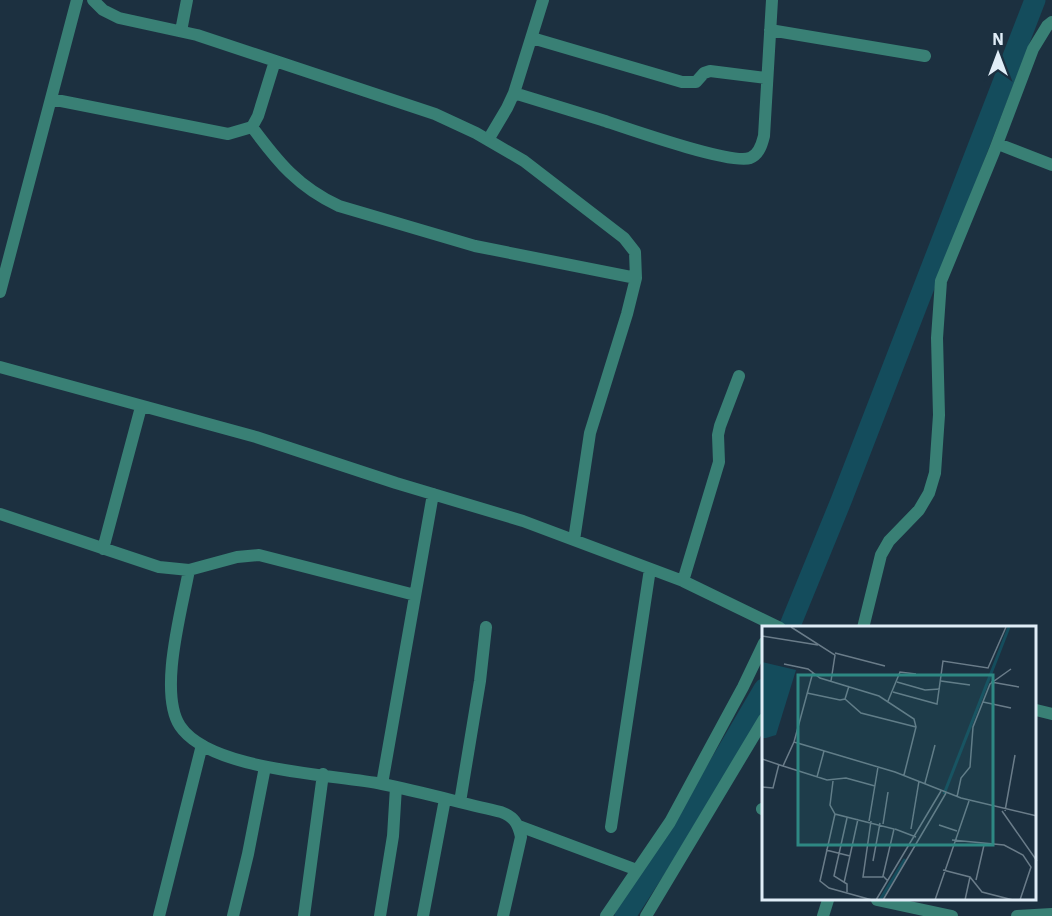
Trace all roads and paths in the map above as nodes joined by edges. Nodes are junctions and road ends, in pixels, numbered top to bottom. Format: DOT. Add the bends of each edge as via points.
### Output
graph roads {
  1 [pos="77,0"];
  2 [pos="93,0"];
  3 [pos="187,0"];
  4 [pos="543,0"];
  5 [pos="772,0"];
  6 [pos="1052,22"];
  7 [pos="770,30"];
  8 [pos="181,31"];
  9 [pos="532,38"];
  10 [pos="1038,39"];
  11 [pos="1052,42"];
  12 [pos="925,56"];
  13 [pos="275,61"];
  14 [pos="766,78"];
  15 [pos="514,93"];
  16 [pos="51,99"];
  17 [pos="252,127"];
  18 [pos="488,140"];
  19 [pos="998,144"];
  20 [pos="1052,165"];
  21 [pos="636,278"];
  22 [pos="0,292"];
  23 [pos="0,367"];
  24 [pos="739,376"];
  25 [pos="141,407"];
  26 [pos="433,494"];
  27 [pos="0,514"];
  28 [pos="574,540"];
  29 [pos="104,549"];
  30 [pos="650,569"];
  31 [pos="189,570"];
  32 [pos="683,581"];
  33 [pos="415,595"];
  34 [pos="773,626"];
  35 [pos="863,626"];
  36 [pos="486,627"];
  37 [pos="762,648"];
  38 [pos="1037,710"];
  39 [pos="1052,714"];
  40 [pos="762,722"];
  41 [pos="202,745"];
  42 [pos="265,767"];
  43 [pos="323,774"];
  44 [pos="382,784"];
  45 [pos="396,787"];
  46 [pos="445,799"];
  47 [pos="460,802"];
  48 [pos="519,826"];
  49 [pos="611,827"];
  50 [pos="637,870"];
  51 [pos="828,901"];
  52 [pos="883,901"];
  53 [pos="1052,914"];
  54 [pos="159,916"];
  55 [pos="233,916"];
  56 [pos="304,916"];
  57 [pos="380,916"];
  58 [pos="423,916"];
  59 [pos="503,916"];
  60 [pos="606,916"];
  61 [pos="646,916"];
  62 [pos="823,916"];
  63 [pos="952,916"];
  64 [pos="1017,916"];
  1 -- 16 [label="street"];
  2 -- 8 [label="street" via="119,18"];
  3 -- 8 [label="street"];
  4 -- 9 [label="street"];
  5 -- 7 [label="street"];
  6 -- 10 [label="street"];
  7 -- 12 [label="street"];
  7 -- 14 [label="street"];
  8 -- 13 [label="street"];
  9 -- 14 [label="street" via="682,82 696,82 710,71"];
  9 -- 15 [label="street"];
  10 -- 11 [label="street"];
  10 -- 19 [label="street"];
  13 -- 17 [label="street"];
  13 -- 18 [label="street" via="435,114"];
  14 -- 15 [label="street" via="761,145 756,154 741,159 659,140"];
  15 -- 18 [label="street"];
  16 -- 17 [label="street" via="228,134"];
  16 -- 22 [label="street"];
  17 -- 21 [label="street" via="283,168 339,206 475,246"];
  18 -- 21 [label="street" via="524,161 624,238 635,252"];
  19 -- 20 [label="street"];
  19 -- 35 [label="street" via="941,281 937,338 939,415 930,493 881,555"];
  21 -- 28 [label="street" via="590,433"];
  23 -- 25 [label="street"];
  24 -- 32 [label="street" via="720,426 719,462"];
  25 -- 26 [label="street" via="256,438"];
  25 -- 29 [label="street"];
  26 -- 28 [label="street"];
  26 -- 33 [label="street"];
  27 -- 29 [label="street"];
  28 -- 30 [label="street"];
  29 -- 31 [label="street" via="159,567"];
  30 -- 32 [label="street"];
  30 -- 49 [label="street"];
  31 -- 33 [label="street" via="237,556 259,555"];
  31 -- 41 [label="street" via="170,671 171,699 180,726"];
  32 -- 34 [label="street"];
  33 -- 44 [label="street"];
  36 -- 47 [label="street"];
  37 -- 50 [label="street" via="670,822"];
  38 -- 39 [label="street"];
  40 -- 61 [label="street"];
  41 -- 42 [label="street" via="226,757"];
  41 -- 54 [label="street"];
  42 -- 43 [label="street"];
  42 -- 55 [label="street"];
  43 -- 44 [label="street"];
  43 -- 56 [label="street"];
  44 -- 45 [label="street"];
  45 -- 46 [label="street"];
  45 -- 57 [label="street" via="393,836"];
  46 -- 47 [label="street"];
  46 -- 58 [label="street"];
  47 -- 48 [label="street" via="512,816"];
  48 -- 50 [label="street"];
  48 -- 59 [label="street" via="518,853"];
  50 -- 60 [label="street"];
  51 -- 62 [label="street"];
  52 -- 63 [label="street"];
  53 -- 64 [label="street"];
}
